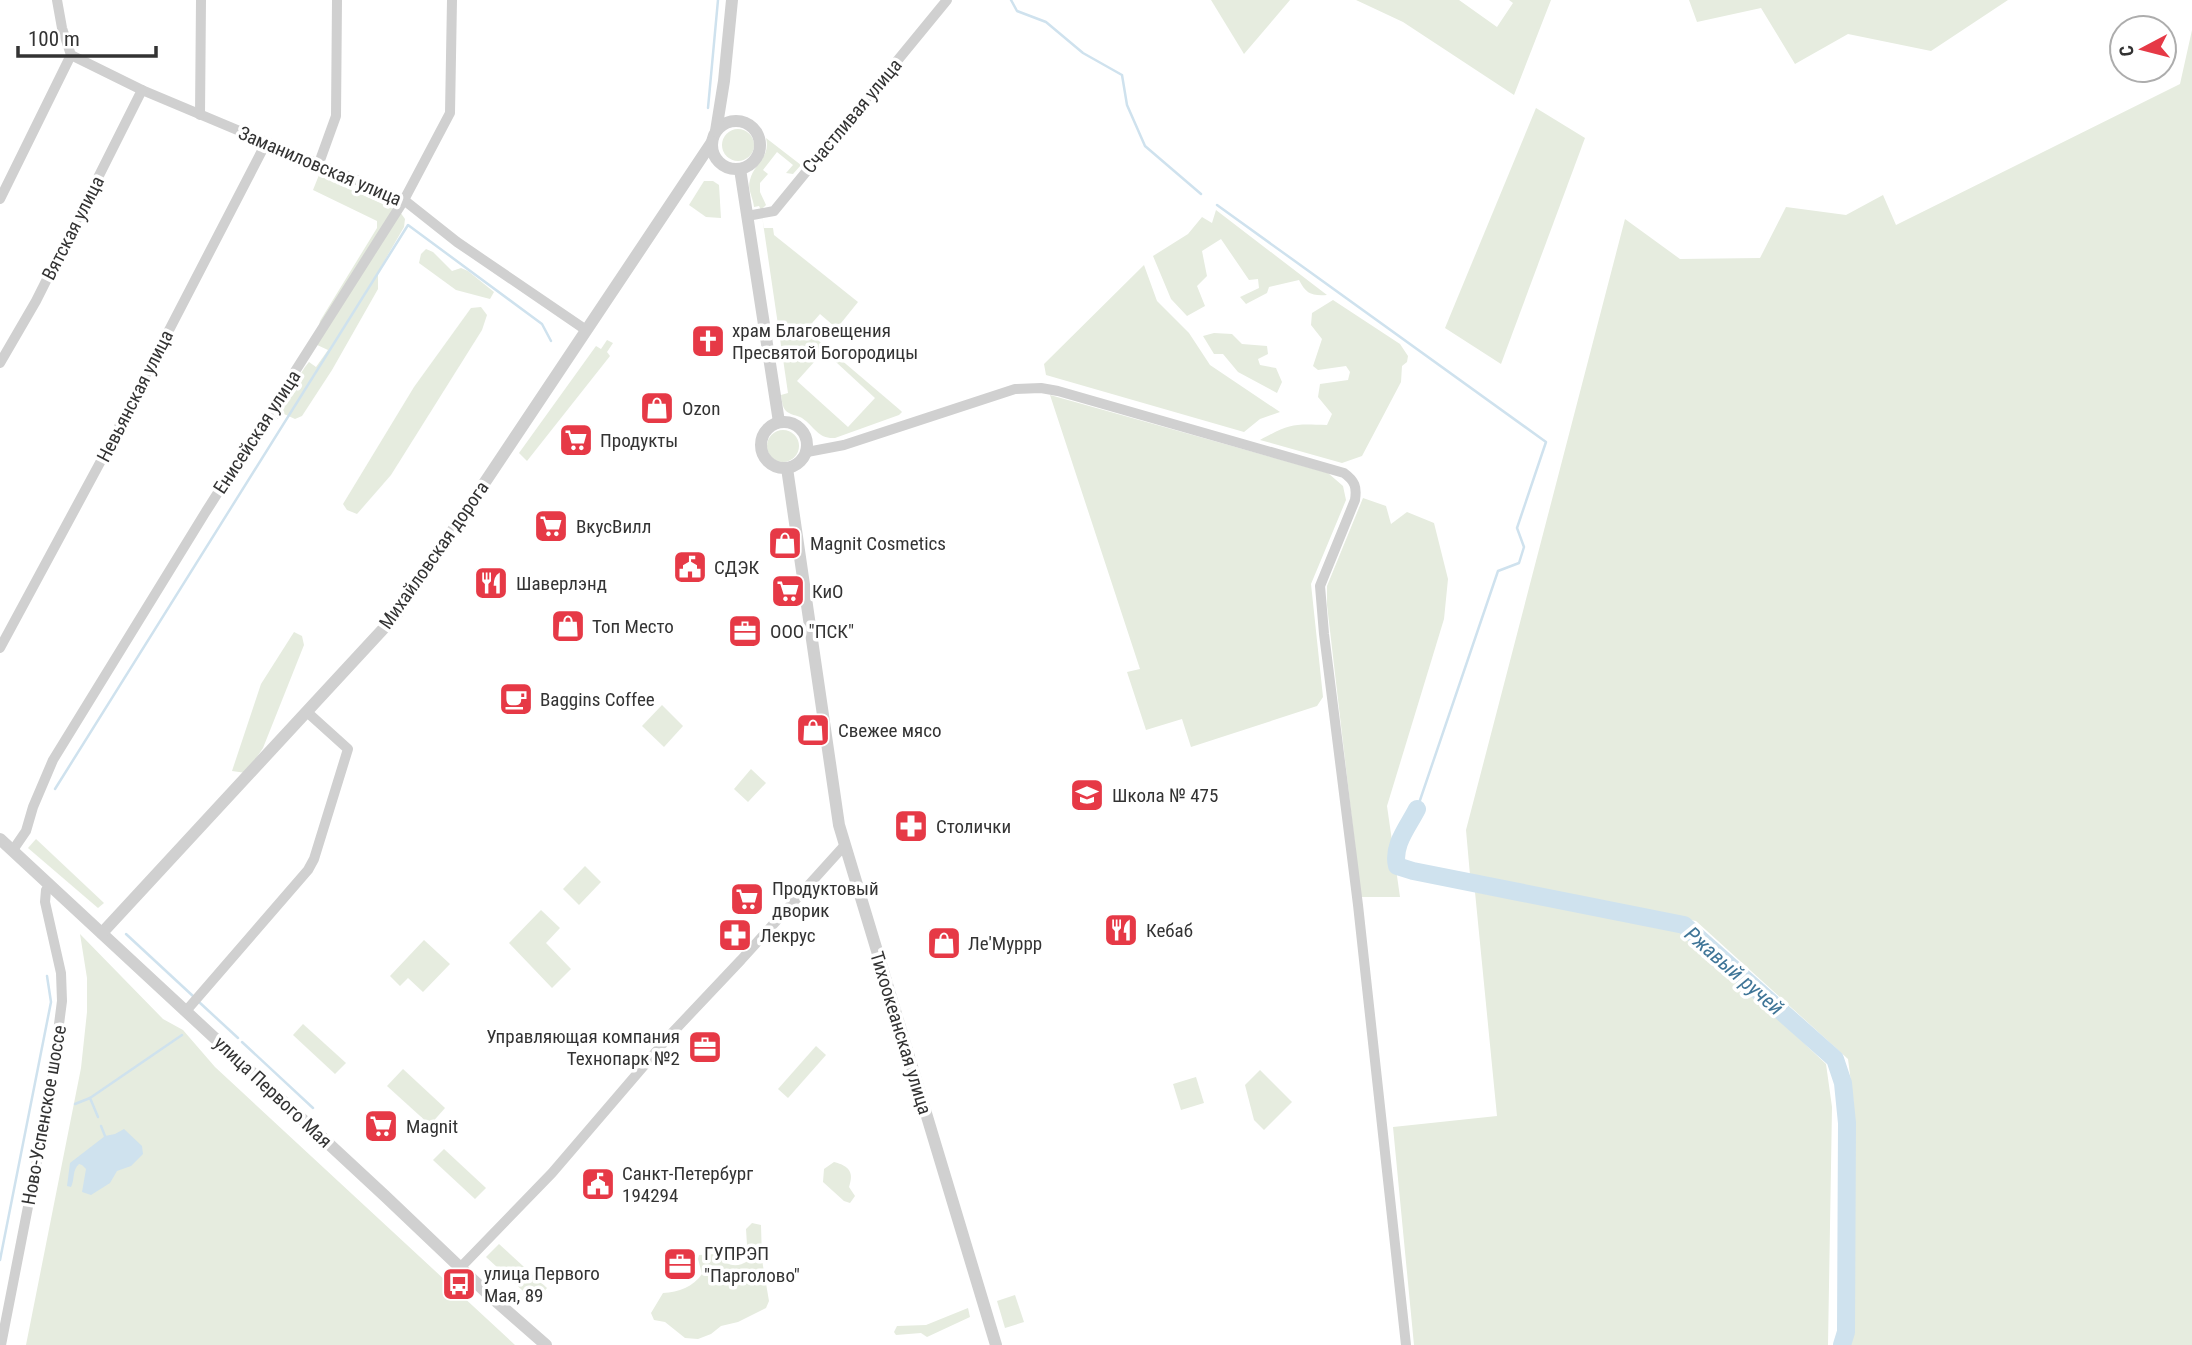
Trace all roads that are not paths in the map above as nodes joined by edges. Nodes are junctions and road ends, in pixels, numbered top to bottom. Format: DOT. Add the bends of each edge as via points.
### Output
graph roads {
  1 [pos="57,0"];
  2 [pos="201,0"];
  3 [pos="337,0"];
  4 [pos="452,0"];
  5 [pos="732,0"];
  6 [pos="947,0"];
  7 [pos="71,55"];
  8 [pos="724,82"];
  9 [pos="142,90"];
  10 [pos="200,115"];
  11 [pos="740,120"];
  12 [pos="714,137"];
  13 [pos="266,142"];
  14 [pos="319,163"];
  15 [pos="723,165"];
  16 [pos="740,169"];
  17 [pos="691,172"];
  18 [pos="5,179"];
  19 [pos="0,199"];
  20 [pos="404,200"];
  21 [pos="747,216"];
  22 [pos="586,330"];
  23 [pos="0,363"];
  24 [pos="779,422"];
  25 [pos="807,452"];
  26 [pos="787,468"];
  27 [pos="0,648"];
  28 [pos="307,712"];
  29 [pos="0,839"];
  30 [pos="844,846"];
  31 [pos="13,850"];
  32 [pos="50,885"];
  33 [pos="102,933"];
  34 [pos="186,1012"];
  35 [pos="460,1268"];
  36 [pos="1,1345"];
  37 [pos="546,1345"];
  38 [pos="996,1345"];
  39 [pos="1406,1345"];
  1 -- 7 [label="street"];
  2 -- 10 [label="street"];
  3 -- 14 [label="street" via="336,116"];
  4 -- 20 [label="street, Енисейская улица" via="450,113"];
  5 -- 8 [label="street, Михайловская дорога"];
  6 -- 21 [label="street, Счастливая улица" via="774,211"];
  7 -- 9 [label="street, Заманиловская улица"];
  7 -- 18 [label="street"];
  8 -- 11 [label="street, Михайловская дорога" via="728,101"];
  8 -- 12 [label="street, Михайловская дорога"];
  9 -- 10 [label="street, Заманиловская улица"];
  9 -- 23 [label="street, Вятская улица"];
  10 -- 13 [label="street, Заманиловская улица"];
  11 -- 12 [label="street" via="726,122"];
  11 -- 16 [label="street" via="755,129 761,146 754,162"];
  12 -- 15 [label="street" via="715,158"];
  12 -- 17 [label="street, Михайловская дорога"];
  13 -- 14 [label="street, Заманиловская улица"];
  13 -- 27 [label="street, Невьянская улица"];
  14 -- 20 [label="street, Заманиловская улица"];
  15 -- 16 [label="street"];
  15 -- 17 [label="street" via="705,164"];
  16 -- 21 [label="street"];
  17 -- 22 [label="street, Михайловская дорога"];
  18 -- 19 [label="street"];
  20 -- 22 [label="street, Заманиловская улица"];
  20 -- 31 [label="street, Енисейская улица" via="53,760 26,831"];
  21 -- 24 [label="street"];
  22 -- 28 [label="street, Михайловская дорога" via="397,614"];
  24 -- 25 [label="street" via="797,425 804,432"];
  24 -- 26 [label="street" via="765,430 761,447 769,463"];
  25 -- 26 [label="street" via="799,463"];
  25 -- 39 [label="street" via="844,445 1015,389 1041,388 1344,473 1354,480 1355,500 1320,586"];
  26 -- 30 [label="street, Тихоокеанская улица"];
  28 -- 33 [label="street, Михайловская дорога"];
  28 -- 34 [label="street" via="348,749 314,859"];
  29 -- 31 [label="street, улица Первого Мая"];
  30 -- 35 [label="street" via="672,1033 552,1173"];
  30 -- 38 [label="street, Тихоокеанская улица"];
  31 -- 32 [label="street, улица Первого Мая"];
  32 -- 33 [label="street, улица Первого Мая"];
  32 -- 36 [label="street, Ново-Успенское шоссе" via="45,902 61,973 62,1001 50,1094"];
  33 -- 34 [label="street, улица Первого Мая"];
  34 -- 35 [label="street, улица Первого Мая"];
  35 -- 37 [label="street, улица Первого Мая"];
}
